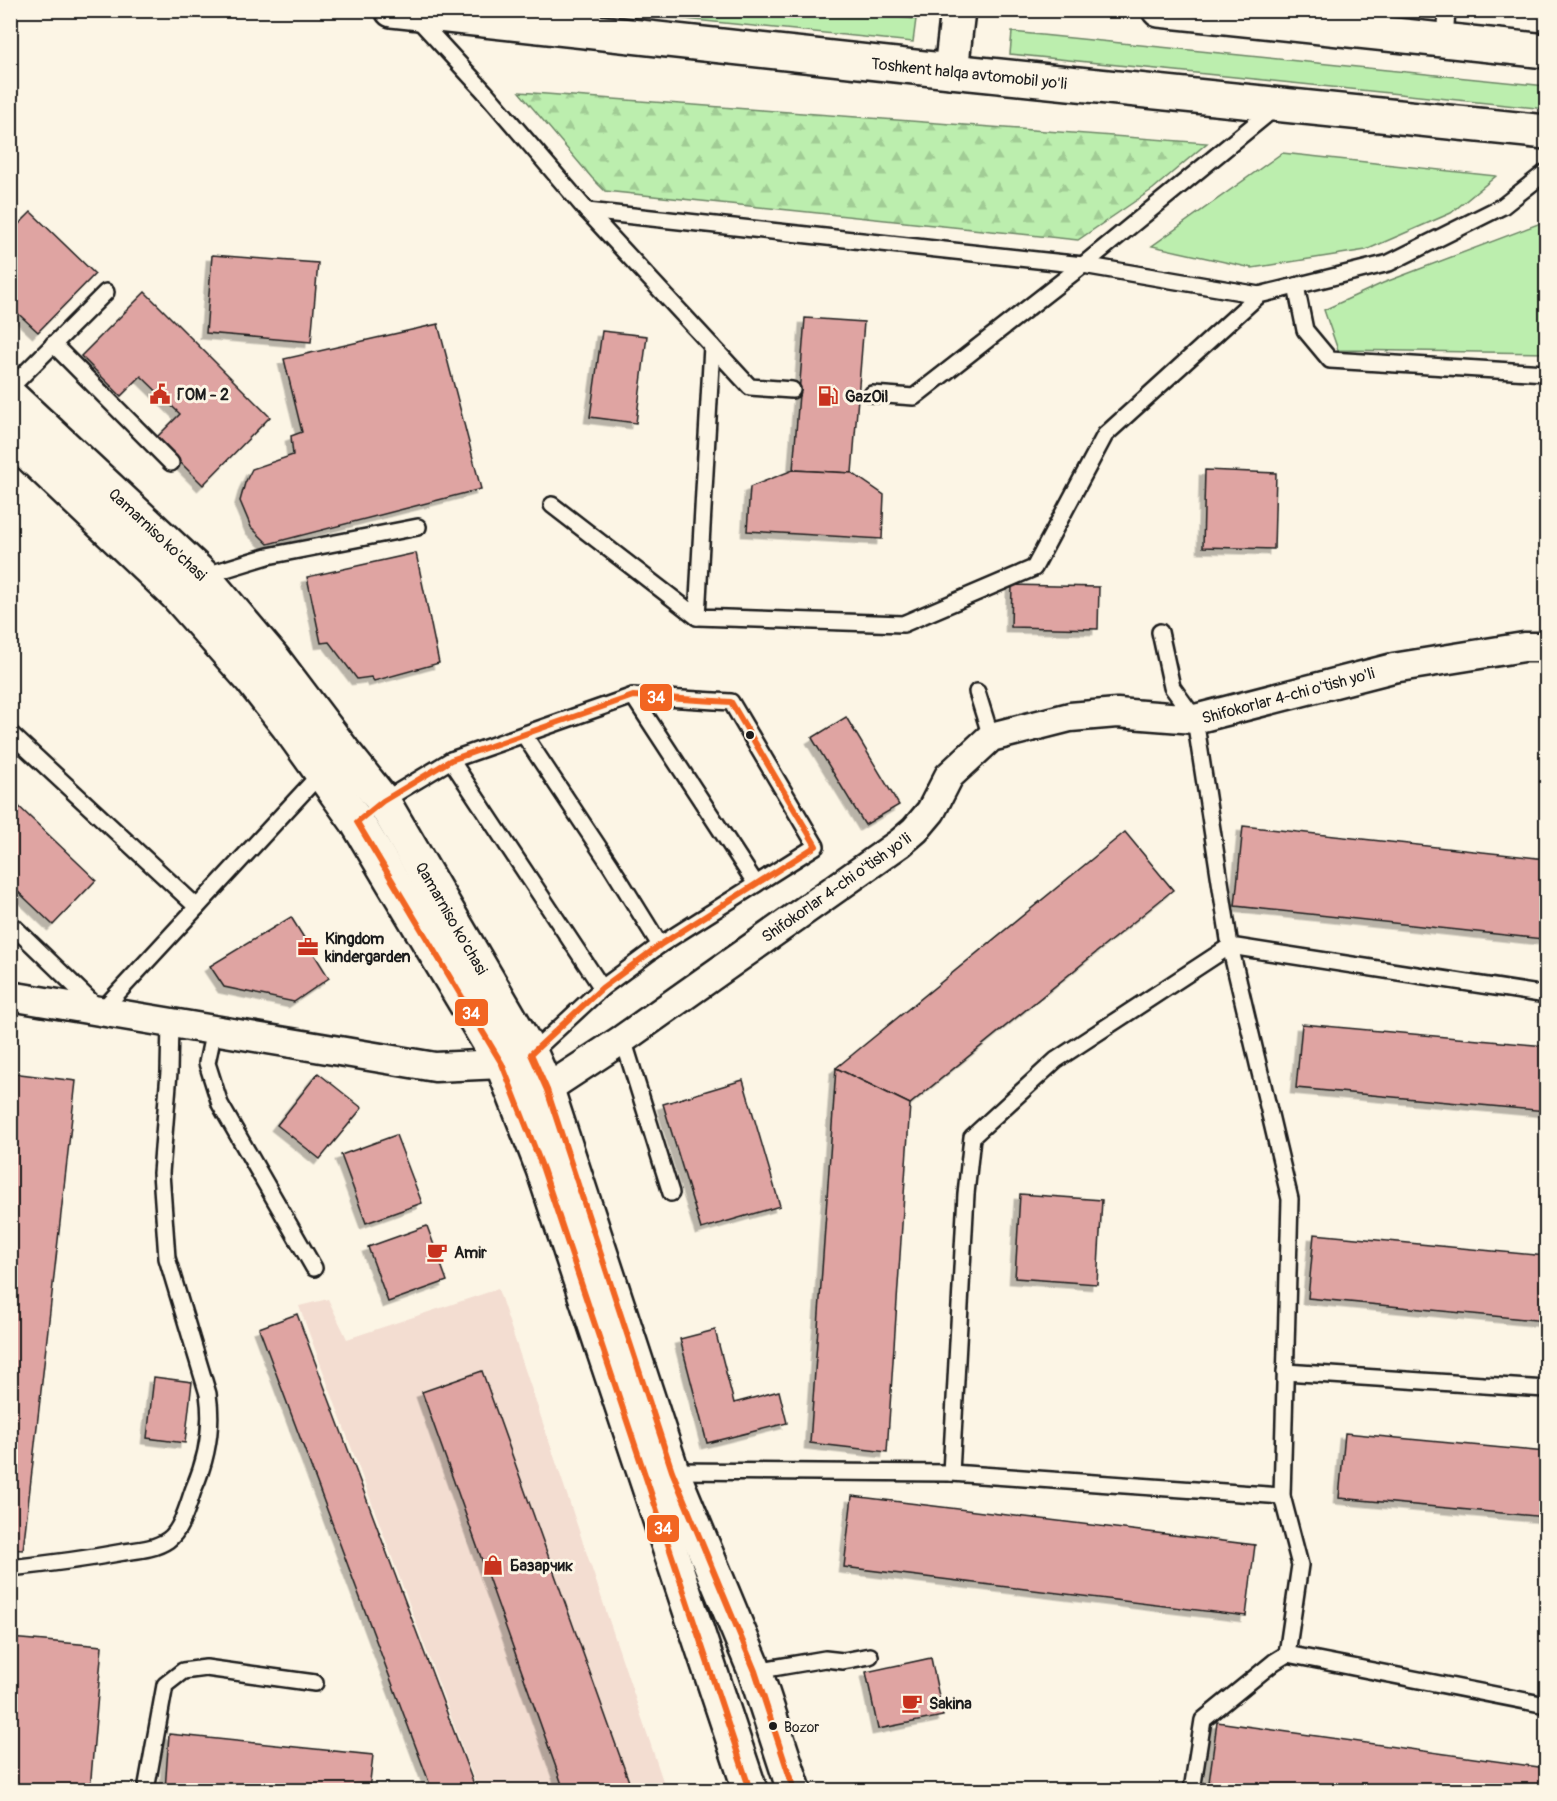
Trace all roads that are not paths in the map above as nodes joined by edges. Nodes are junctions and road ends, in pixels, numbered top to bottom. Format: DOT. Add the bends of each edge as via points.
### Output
graph roads {
  1 [pos="957,10"];
  2 [pos="1160,10"];
  3 [pos="402,12"];
  4 [pos="1446,25"];
  5 [pos="1546,51"];
  6 [pos="951,71"];
  7 [pos="1278,105"];
  8 [pos="1546,132"];
  9 [pos="1546,172"];
  10 [pos="587,211"];
  11 [pos="1083,265"];
  12 [pos="1296,286"];
  13 [pos="106,292"];
  14 [pos="1259,295"];
  15 [pos="53,344"];
  16 [pos="712,346"];
  17 [pos="1546,372"];
  18 [pos="10,388"];
  19 [pos="792,390"];
  20 [pos="872,394"];
  21 [pos="10,396"];
  22 [pos="10,436"];
  23 [pos="171,463"];
  24 [pos="552,505"];
  25 [pos="418,527"];
  26 [pos="203,576"];
  27 [pos="697,616"];
  28 [pos="1160,632"];
  29 [pos="1546,647"];
  30 [pos="977,692"];
  31 [pos="633,696"];
  32 [pos="1196,719"];
  33 [pos="10,733"];
  34 [pos="524,735"];
  35 [pos="991,737"];
  36 [pos="451,760"];
  37 [pos="321,773"];
  38 [pos="383,801"];
  39 [pos="756,884"];
  40 [pos="197,907"];
  41 [pos="10,923"];
  42 [pos="660,945"];
  43 [pos="1230,946"];
  44 [pos="602,988"];
  45 [pos="1546,995"];
  46 [pos="10,996"];
  47 [pos="101,1011"];
  48 [pos="170,1022"];
  49 [pos="214,1030"];
  50 [pos="623,1039"];
  51 [pos="517,1059"];
  52 [pos="546,1090"];
  53 [pos="518,1107"];
  54 [pos="671,1193"];
  55 [pos="314,1268"];
  56 [pos="1285,1371"];
  57 [pos="1546,1389"];
  58 [pos="672,1472"];
  59 [pos="951,1473"];
  60 [pos="1282,1496"];
  61 [pos="10,1568"];
  62 [pos="1287,1654"];
  63 [pos="870,1656"];
  64 [pos="755,1671"];
  65 [pos="315,1683"];
  66 [pos="1546,1705"];
  67 [pos="146,1791"];
  68 [pos="750,1791"];
  69 [pos="794,1791"];
  70 [pos="1192,1791"];
  1 -- 6 [label="main road"];
  2 -- 4 [label="main road"];
  3 -- 6 [label="main road, Toshkent halqa avtomobil yo'li"];
  3 -- 10 [label="lane" via="485,92"];
  4 -- 5 [label="main road"];
  6 -- 7 [label="main road, Toshkent halqa avtomobil yo'li"];
  7 -- 8 [label="main road, Toshkent halqa avtomobil yo'li"];
  7 -- 11 [label="lane"];
  9 -- 12 [label="lane" via="1503,206 1389,263"];
  10 -- 11 [label="lane"];
  10 -- 16 [label="lane"];
  11 -- 14 [label="lane"];
  11 -- 20 [label="lane" via="914,397"];
  12 -- 14 [label="lane"];
  12 -- 17 [label="lane" via="1305,330 1330,360"];
  13 -- 15 [label="lane"];
  14 -- 27 [label="lane" via="1105,435 1034,568 903,624"];
  15 -- 18 [label="lane"];
  15 -- 23 [label="lane"];
  16 -- 19 [label="lane" via="750,387"];
  16 -- 27 [label="lane"];
  21 -- 26 [label="main road, Qamarniso ko'chasi"];
  22 -- 37 [label="main road, Qamarniso ko'chasi" via="176,594 252,680"];
  24 -- 27 [label="lane"];
  25 -- 26 [label="lane" via="268,556"];
  26 -- 38 [label="main road, Qamarniso ko'chasi" via="275,661"];
  28 -- 32 [label="lane" via="1172,687"];
  29 -- 32 [label="street, Shifokorlar 4-chi o'tish yo'li" via="1393,668"];
  30 -- 35 [label="lane"];
  31 -- 34 [label="lane"];
  31 -- 39 [label="lane"];
  31 -- 39 [label="lane" via="731,702 816,846"];
  32 -- 35 [label="street, Shifokorlar 4-chi o'tish yo'li" via="1117,713 1070,717"];
  32 -- 43 [label="lane"];
  33 -- 40 [label="lane"];
  34 -- 36 [label="lane"];
  34 -- 42 [label="lane"];
  35 -- 50 [label="street, Shifokorlar 4-chi o'tish yo'li" via="949,776 931,811 900,843"];
  36 -- 38 [label="lane"];
  36 -- 44 [label="lane"];
  37 -- 40 [label="lane"];
  37 -- 51 [label="main road, Qamarniso ko'chasi"];
  38 -- 51 [label="main road, Qamarniso ko'chasi"];
  39 -- 42 [label="lane"];
  40 -- 47 [label="lane"];
  41 -- 47 [label="lane"];
  42 -- 44 [label="lane"];
  43 -- 45 [label="lane"];
  43 -- 56 [label="lane" via="1290,1199"];
  43 -- 59 [label="lane" via="1056,1060 972,1137"];
  44 -- 51 [label="lane"];
  46 -- 47 [label="street"];
  47 -- 48 [label="street"];
  48 -- 49 [label="street"];
  48 -- 61 [label="lane" via="162,1195 167,1258 211,1410 204,1464 176,1532 156,1547"];
  49 -- 51 [label="street" via="435,1067"];
  49 -- 55 [label="lane" via="207,1063 220,1104"];
  50 -- 52 [label="street, Shifokorlar 4-chi o'tish yo'li"];
  50 -- 54 [label="lane"];
  51 -- 52 [label="main road, Qamarniso ko'chasi"];
  51 -- 53 [label="main road, Qamarniso ko'chasi"];
  52 -- 53 [label="street, Shifokorlar 4-chi o'tish yo'li"];
  52 -- 58 [label="main road, Qamarniso ko'chasi"];
  53 -- 68 [label="main road, Qamarniso ko'chasi" via="551,1191"];
  56 -- 57 [label="lane"];
  56 -- 60 [label="lane"];
  58 -- 59 [label="lane"];
  58 -- 64 [label="main road, Qamarniso ko'chasi"];
  59 -- 60 [label="lane"];
  60 -- 62 [label="lane" via="1300,1565"];
  62 -- 66 [label="lane"];
  62 -- 70 [label="lane" via="1203,1720"];
  63 -- 64 [label="lane"];
  64 -- 69 [label="main road, Qamarniso ko'chasi"];
  65 -- 67 [label="lane" via="206,1668 183,1671 165,1684"];
}
